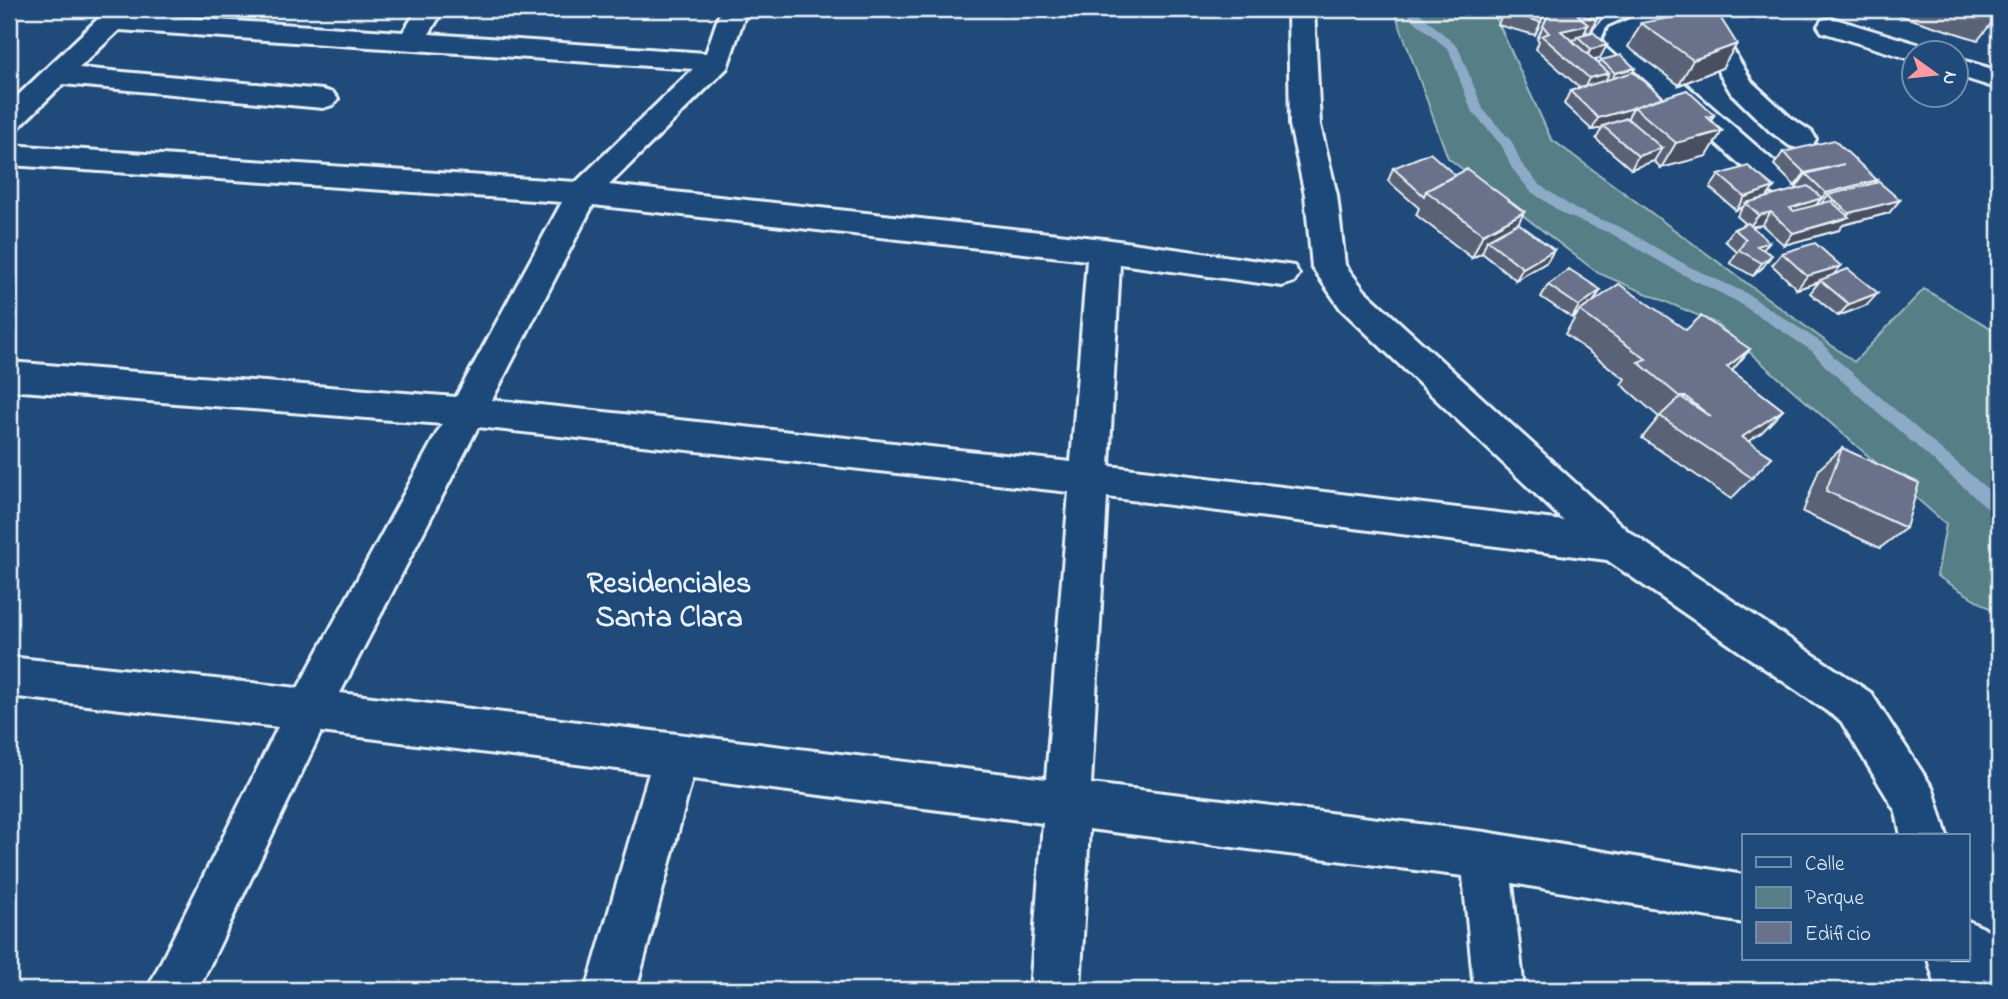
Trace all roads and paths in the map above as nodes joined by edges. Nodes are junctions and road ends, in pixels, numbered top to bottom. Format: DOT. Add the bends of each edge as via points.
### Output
graph roads {
  1 [pos="431,9"];
  2 [pos="734,9"];
  3 [pos="1301,9"];
  4 [pos="1670,11"];
  5 [pos="121,15"];
  6 [pos="1832,26"];
  7 [pos="411,41"];
  8 [pos="1899,47"];
  9 [pos="717,62"];
  10 [pos="1969,70"];
  11 [pos="56,75"];
  12 [pos="1999,80"];
  13 [pos="323,99"];
  14 [pos="9,120"];
  15 [pos="1801,139"];
  16 [pos="9,155"];
  17 [pos="1783,186"];
  18 [pos="583,194"];
  19 [pos="1104,250"];
  20 [pos="1282,274"];
  21 [pos="9,376"];
  22 [pos="469,412"];
  23 [pos="1089,480"];
  24 [pos="1615,544"];
  25 [pos="9,676"];
  26 [pos="309,710"];
  27 [pos="676,755"];
  28 [pos="1067,803"];
  29 [pos="1924,834"];
  30 [pos="1485,855"];
  31 [pos="1742,900"];
  32 [pos="1969,946"];
  33 [pos="1953,960"];
  34 [pos="1999,961"];
  35 [pos="173,990"];
  36 [pos="611,990"];
  37 [pos="1055,990"];
  38 [pos="1499,990"];
  39 [pos="1962,990"];
  1 -- 7 [label="street"];
  2 -- 9 [label="street"];
  3 -- 24 [label="street" via="1305,125 1321,195 1329,268 1353,300"];
  4 -- 15 [label="street" via="1716,44 1741,87"];
  4 -- 17 [label="street" via="1619,34 1618,40"];
  5 -- 7 [label="street"];
  5 -- 11 [label="street"];
  6 -- 8 [label="street"];
  7 -- 9 [label="street"];
  9 -- 18 [label="street"];
  10 -- 12 [label="street"];
  11 -- 13 [label="street"];
  11 -- 14 [label="street"];
  16 -- 18 [label="street"];
  18 -- 19 [label="street"];
  18 -- 22 [label="street"];
  19 -- 20 [label="street"];
  19 -- 23 [label="street"];
  21 -- 22 [label="street"];
  22 -- 23 [label="street"];
  22 -- 26 [label="street"];
  23 -- 24 [label="street"];
  23 -- 28 [label="street"];
  24 -- 29 [label="street" via="1856,707 1917,805"];
  25 -- 26 [label="street"];
  26 -- 27 [label="street"];
  26 -- 35 [label="street"];
  27 -- 28 [label="street"];
  27 -- 36 [label="street"];
  28 -- 30 [label="street"];
  28 -- 37 [label="street"];
  30 -- 31 [label="street"];
  30 -- 38 [label="street"];
  32 -- 34 [label="street"];
  33 -- 39 [label="street"];
}
